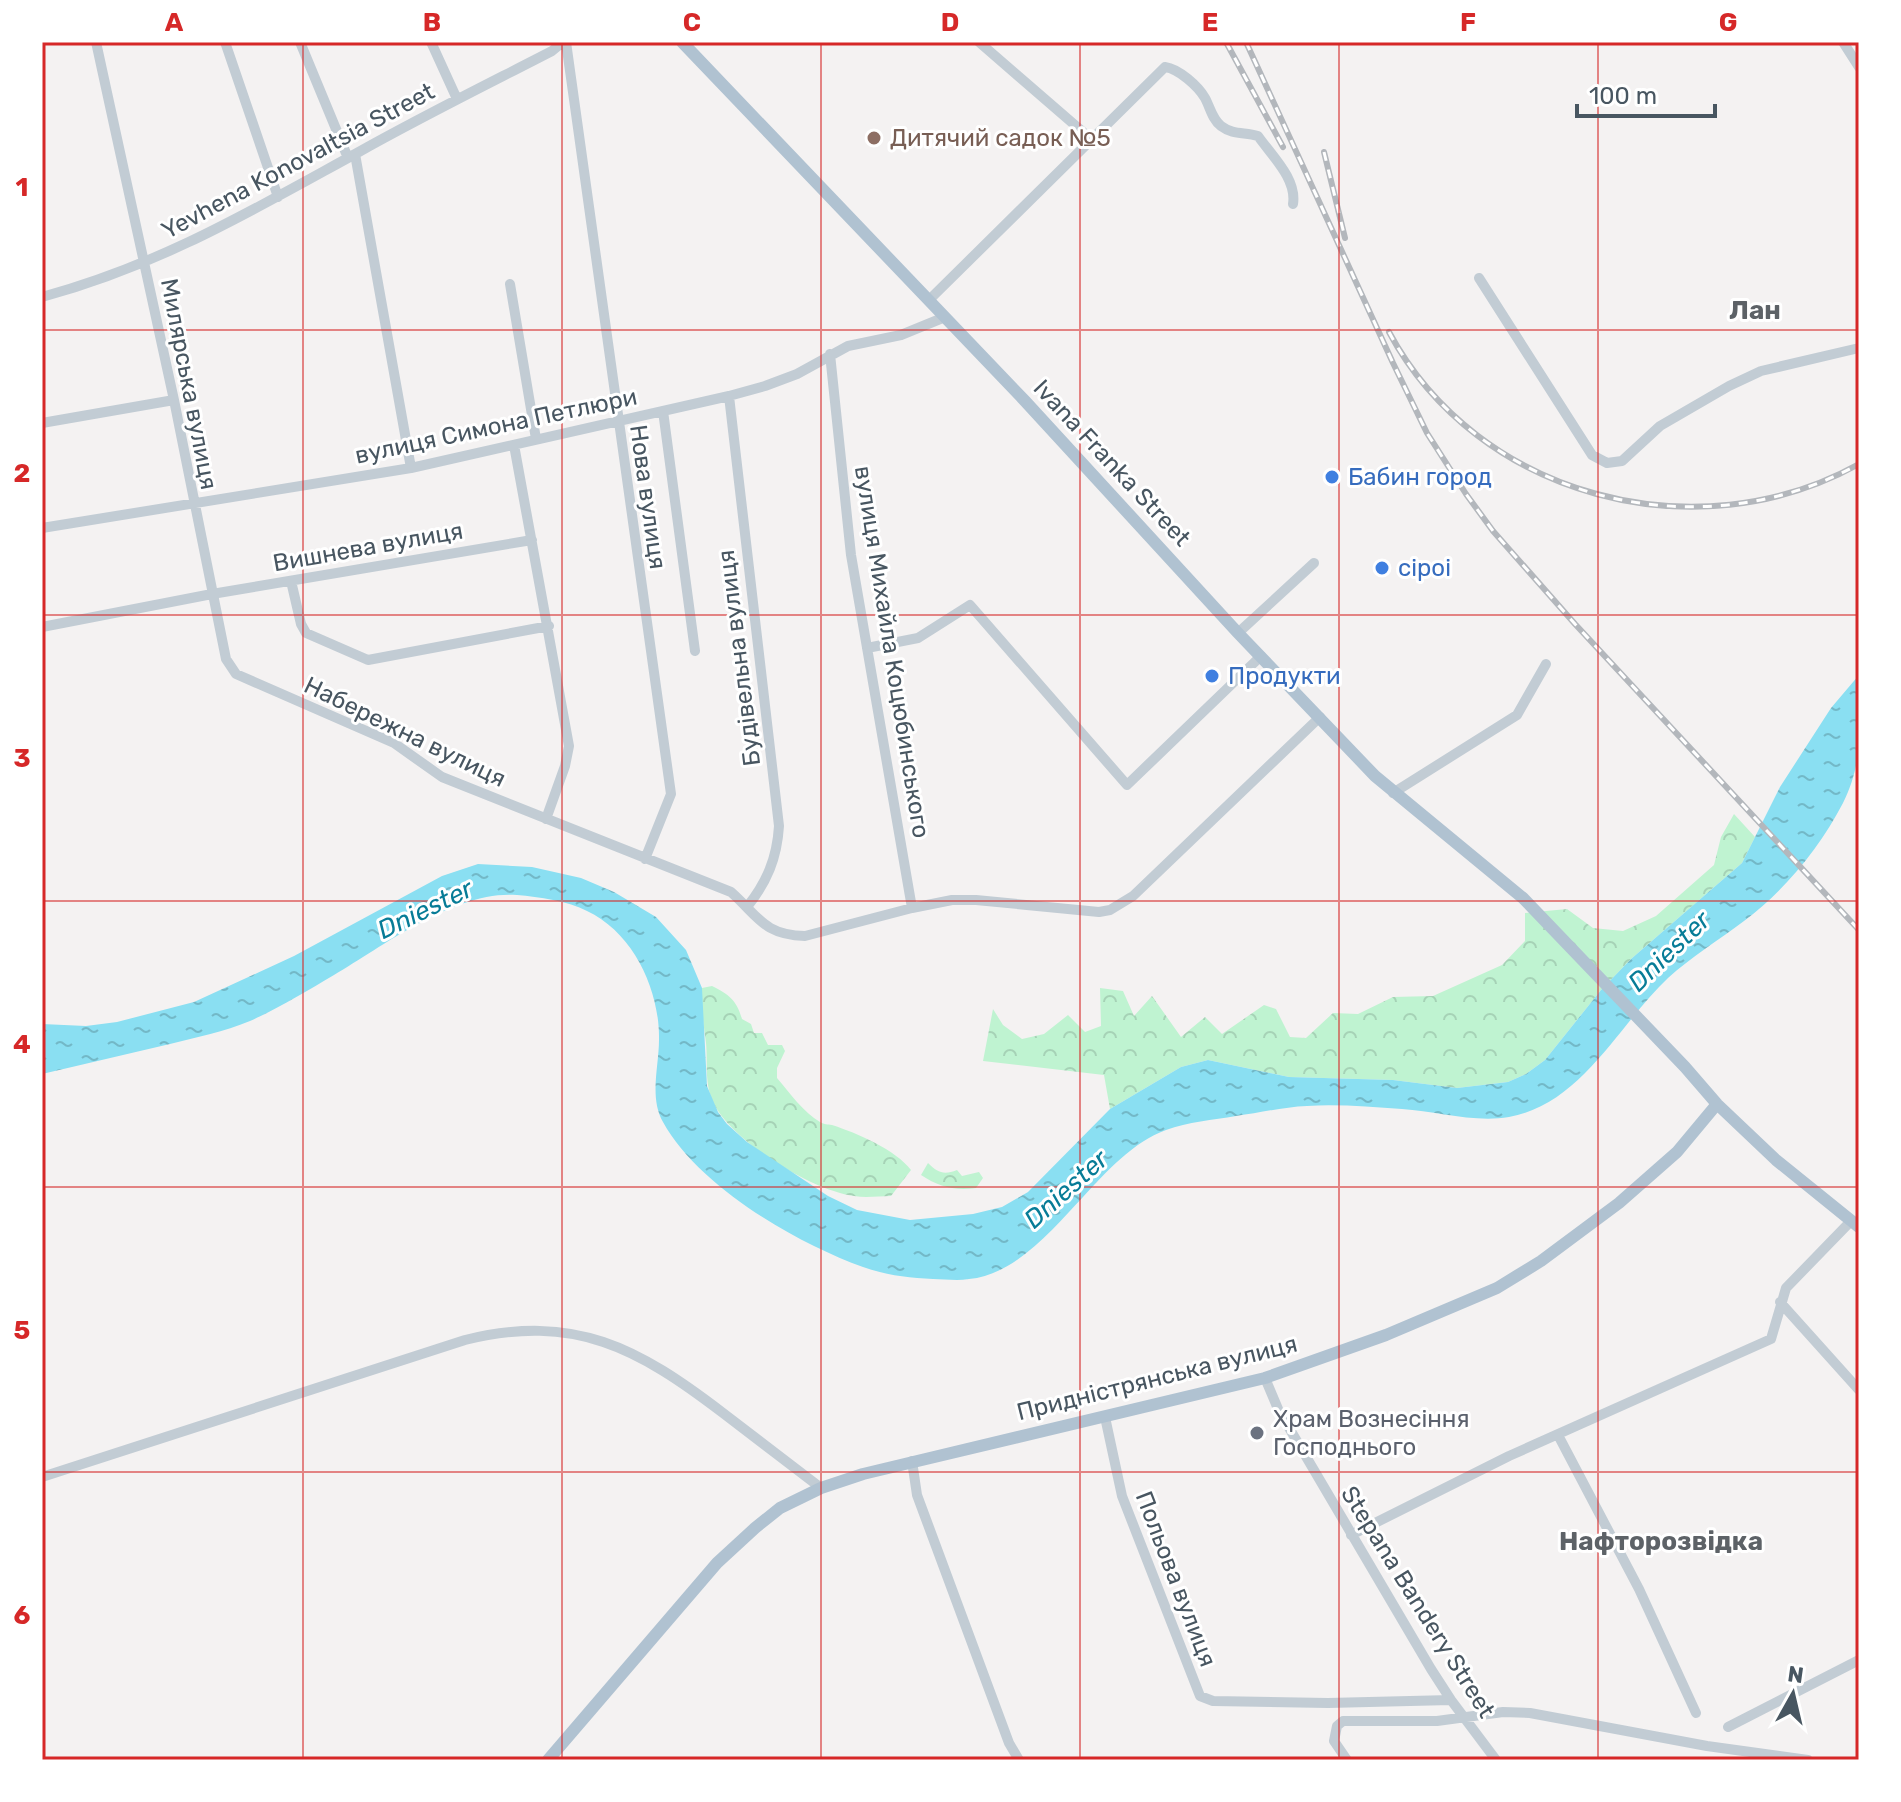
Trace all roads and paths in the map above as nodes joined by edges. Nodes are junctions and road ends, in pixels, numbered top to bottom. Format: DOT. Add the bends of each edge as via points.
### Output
graph roads {
  1 [pos="96,42"];
  2 [pos="225,42"];
  3 [pos="300,42"];
  4 [pos="431,42"];
  5 [pos="565,42"];
  6 [pos="682,42"];
  7 [pos="979,42"];
  8 [pos="1843,42"];
  9 [pos="1859,67"];
  10 [pos="457,99"];
  11 [pos="1091,139"];
  12 [pos="352,156"];
  13 [pos="278,197"];
  14 [pos="1293,204"];
  15 [pos="145,263"];
  16 [pos="1479,278"];
  17 [pos="510,284"];
  18 [pos="42,297"];
  19 [pos="929,300"];
  20 [pos="945,317"];
  21 [pos="1859,348"];
  22 [pos="830,354"];
  23 [pos="729,396"];
  24 [pos="174,400"];
  25 [pos="663,411"];
  26 [pos="617,420"];
  27 [pos="42,423"];
  28 [pos="536,439"];
  29 [pos="514,445"];
  30 [pos="411,468"];
  31 [pos="193,502"];
  32 [pos="42,528"];
  33 [pos="532,540"];
  34 [pos="1314,563"];
  35 [pos="291,581"];
  36 [pos="212,594"];
  37 [pos="549,626"];
  38 [pos="42,627"];
  39 [pos="1238,633"];
  40 [pos="867,648"];
  41 [pos="695,651"];
  42 [pos="1261,656"];
  43 [pos="1546,664"];
  44 [pos="1320,717"];
  45 [pos="1393,793"];
  46 [pos="546,819"];
  47 [pos="645,859"];
  48 [pos="747,907"];
  49 [pos="912,908"];
  50 [pos="1717,1104"];
  51 [pos="1855,1224"];
  52 [pos="1780,1302"];
  53 [pos="1265,1378"];
  54 [pos="1859,1390"];
  55 [pos="1105,1417"];
  56 [pos="1558,1435"];
  57 [pos="912,1461"];
  58 [pos="42,1477"];
  59 [pos="821,1488"];
  60 [pos="1351,1535"];
  61 [pos="1859,1660"];
  62 [pos="1451,1700"];
  63 [pos="1696,1713"];
  64 [pos="1464,1716"];
  65 [pos="1728,1727"];
  66 [pos="548,1760"];
  67 [pos="1019,1760"];
  68 [pos="1347,1760"];
  69 [pos="1496,1760"];
  70 [pos="1808,1760"];
  1 -- 15 [label="street, Милярська вулиця"];
  2 -- 13 [label="street"];
  3 -- 12 [label="street"];
  4 -- 10 [label="street"];
  5 -- 10 [label="street, Yevhena Konovaltsia Street"];
  5 -- 26 [label="street, Нова вулиця"];
  6 -- 19 [label="main road, Ivana Franka Street"];
  7 -- 11 [label="street"];
  8 -- 9 [label="street"];
  10 -- 12 [label="street, Yevhena Konovaltsia Street"];
  11 -- 14 [label="street" via="1165,67 1172,68 1204,96 1224,129 1258,136 1291,182"];
  11 -- 19 [label="street"];
  12 -- 13 [label="street, Yevhena Konovaltsia Street"];
  12 -- 30 [label="street"];
  13 -- 15 [label="street, Yevhena Konovaltsia Street"];
  15 -- 18 [label="street, Yevhena Konovaltsia Street"];
  15 -- 24 [label="street, Милярська вулиця"];
  16 -- 21 [label="street" via="1592,455 1607,463 1622,461 1660,426 1761,371"];
  17 -- 28 [label="street"];
  19 -- 20 [label="main road, Ivana Franka Street"];
  20 -- 22 [label="street, вулиця Симона Петлюри"];
  20 -- 39 [label="main road, Ivana Franka Street"];
  22 -- 23 [label="street, вулиця Симона Петлюри" via="797,374"];
  22 -- 40 [label="street, вулиця Михайла Коцюбинського" via="851,555"];
  23 -- 25 [label="street, вулиця Симона Петлюри"];
  23 -- 48 [label="street, Будівельна вулиця" via="779,826 768,877"];
  24 -- 27 [label="street"];
  24 -- 31 [label="street, Милярська вулиця"];
  25 -- 26 [label="street, вулиця Симона Петлюри"];
  25 -- 41 [label="street"];
  26 -- 28 [label="street, вулиця Симона Петлюри"];
  26 -- 47 [label="street, Нова вулиця" via="671,794"];
  28 -- 29 [label="street, вулиця Симона Петлюри"];
  29 -- 30 [label="street, вулиця Симона Петлюри"];
  29 -- 33 [label="street"];
  30 -- 31 [label="street, вулиця Симона Петлюри"];
  31 -- 32 [label="street, вулиця Симона Петлюри"];
  31 -- 36 [label="street, Милярська вулиця"];
  33 -- 35 [label="street, Вишнева вулиця"];
  33 -- 37 [label="street"];
  34 -- 39 [label="street"];
  35 -- 36 [label="street, Вишнева вулиця"];
  35 -- 37 [label="street" via="306,633 368,660"];
  36 -- 38 [label="street, Вишнева вулиця"];
  36 -- 46 [label="street, Набережна вулиця" via="226,659 236,674 394,743 442,777"];
  37 -- 46 [label="street" via="569,746"];
  39 -- 42 [label="main road, Ivana Franka Street"];
  40 -- 42 [label="street" via="918,638 970,605 1127,785"];
  40 -- 49 [label="street, вулиця Михайла Коцюбинського"];
  42 -- 44 [label="main road, Ivana Franka Street"];
  43 -- 45 [label="street" via="1517,715"];
  44 -- 45 [label="main road, Ivana Franka Street"];
  44 -- 49 [label="street" via="1133,896 1110,910 976,900"];
  45 -- 50 [label="main road, Ivana Franka Street" via="1523,898"];
  46 -- 47 [label="street, Набережна вулиця"];
  47 -- 48 [label="street, Набережна вулиця" via="731,892"];
  48 -- 49 [label="street, Набережна вулиця" via="760,923 805,936"];
  50 -- 51 [label="main road, Ivana Franka Street"];
  50 -- 53 [label="main road, Придністрянська вулиця" via="1677,1152 1619,1203 1497,1288"];
  51 -- 52 [label="street" via="1786,1288"];
  52 -- 54 [label="street"];
  52 -- 56 [label="street" via="1771,1339"];
  53 -- 55 [label="main road, Придністрянська вулиця"];
  53 -- 60 [label="street, Stepana Bandery Street"];
  55 -- 57 [label="main road, Придністрянська вулиця"];
  55 -- 62 [label="street, Польова вулиця" via="1122,1496 1200,1696 1213,1701 1328,1703"];
  56 -- 60 [label="street"];
  56 -- 63 [label="street" via="1639,1589"];
  57 -- 59 [label="main road, Придністрянська вулиця"];
  57 -- 67 [label="street" via="917,1495"];
  58 -- 59 [label="street" via="465,1340 524,1330 580,1335 632,1352 674,1375"];
  59 -- 66 [label="main road, Придністрянська вулиця" via="780,1508 717,1563"];
  60 -- 62 [label="street, Stepana Bandery Street"];
  61 -- 65 [label="street"];
  62 -- 64 [label="street, Stepana Bandery Street"];
  64 -- 68 [label="street" via="1343,1721 1334,1741"];
  64 -- 69 [label="street, Stepana Bandery Street"];
  64 -- 70 [label="street" via="1530,1713"];
}
